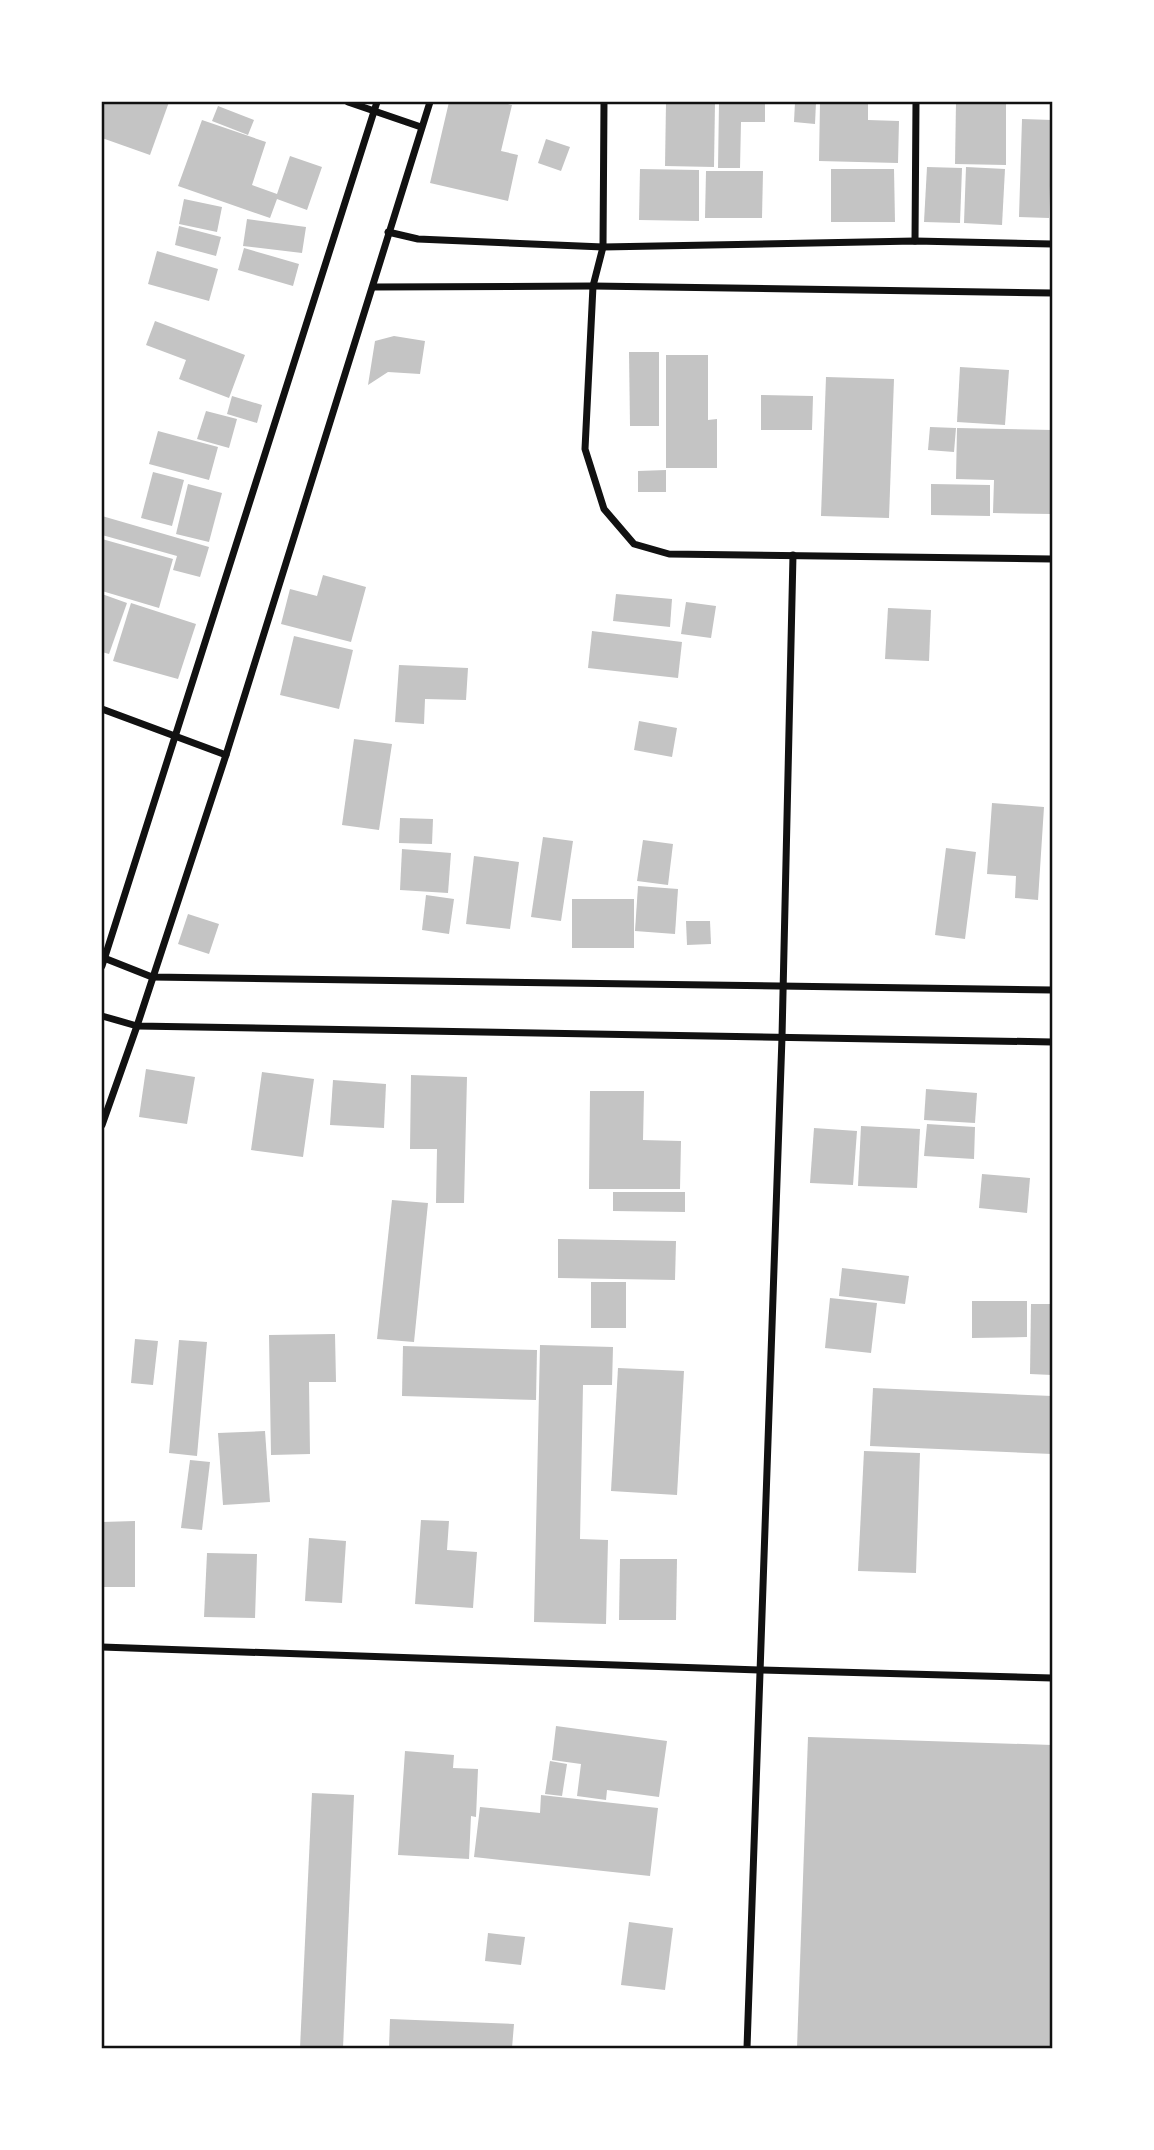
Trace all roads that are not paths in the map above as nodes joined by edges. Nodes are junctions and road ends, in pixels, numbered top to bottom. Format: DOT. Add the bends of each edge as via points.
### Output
graph roads {
  1 [pos="348,102"];
  2 [pos="377,102"];
  3 [pos="430,102"];
  4 [pos="604,102"];
  5 [pos="916,102"];
  6 [pos="374,110"];
  7 [pos="421,127"];
  8 [pos="388,232"];
  9 [pos="915,241"];
  10 [pos="1052,244"];
  11 [pos="603,247"];
  12 [pos="593,286"];
  13 [pos="373,287"];
  14 [pos="1052,293"];
  15 [pos="793,555"];
  16 [pos="1052,559"];
  17 [pos="102,709"];
  18 [pos="175,735"];
  19 [pos="226,755"];
  20 [pos="103,962"];
  21 [pos="152,977"];
  22 [pos="783,988"];
  23 [pos="1052,990"];
  24 [pos="102,1016"];
  25 [pos="137,1026"];
  26 [pos="782,1037"];
  27 [pos="1052,1042"];
  28 [pos="102,1125"];
  29 [pos="102,1647"];
  30 [pos="759,1670"];
  31 [pos="1052,1678"];
  32 [pos="747,2049"];
  1 -- 6 [label="street"];
  2 -- 6 [label="street"];
  3 -- 7 [label="street"];
  4 -- 11 [label="street"];
  5 -- 9 [label="street"];
  6 -- 7 [label="street"];
  6 -- 18 [label="street"];
  7 -- 8 [label="street"];
  8 -- 11 [label="street" via="418,239"];
  8 -- 13 [label="street"];
  9 -- 10 [label="street"];
  9 -- 11 [label="street"];
  11 -- 12 [label="street"];
  12 -- 13 [label="street"];
  12 -- 14 [label="street"];
  12 -- 15 [label="street" via="585,449 604,509 634,544 669,554"];
  13 -- 19 [label="street"];
  15 -- 16 [label="street"];
  15 -- 22 [label="street"];
  17 -- 18 [label="street"];
  18 -- 19 [label="street"];
  18 -- 20 [label="street"];
  19 -- 21 [label="street"];
  20 -- 21 [label="street"];
  21 -- 22 [label="street"];
  21 -- 25 [label="street"];
  22 -- 23 [label="street"];
  22 -- 26 [label="street"];
  24 -- 25 [label="street"];
  25 -- 26 [label="street"];
  25 -- 28 [label="street"];
  26 -- 27 [label="street"];
  26 -- 30 [label="street"];
  29 -- 30 [label="street"];
  30 -- 31 [label="street"];
  30 -- 32 [label="street"];
}
